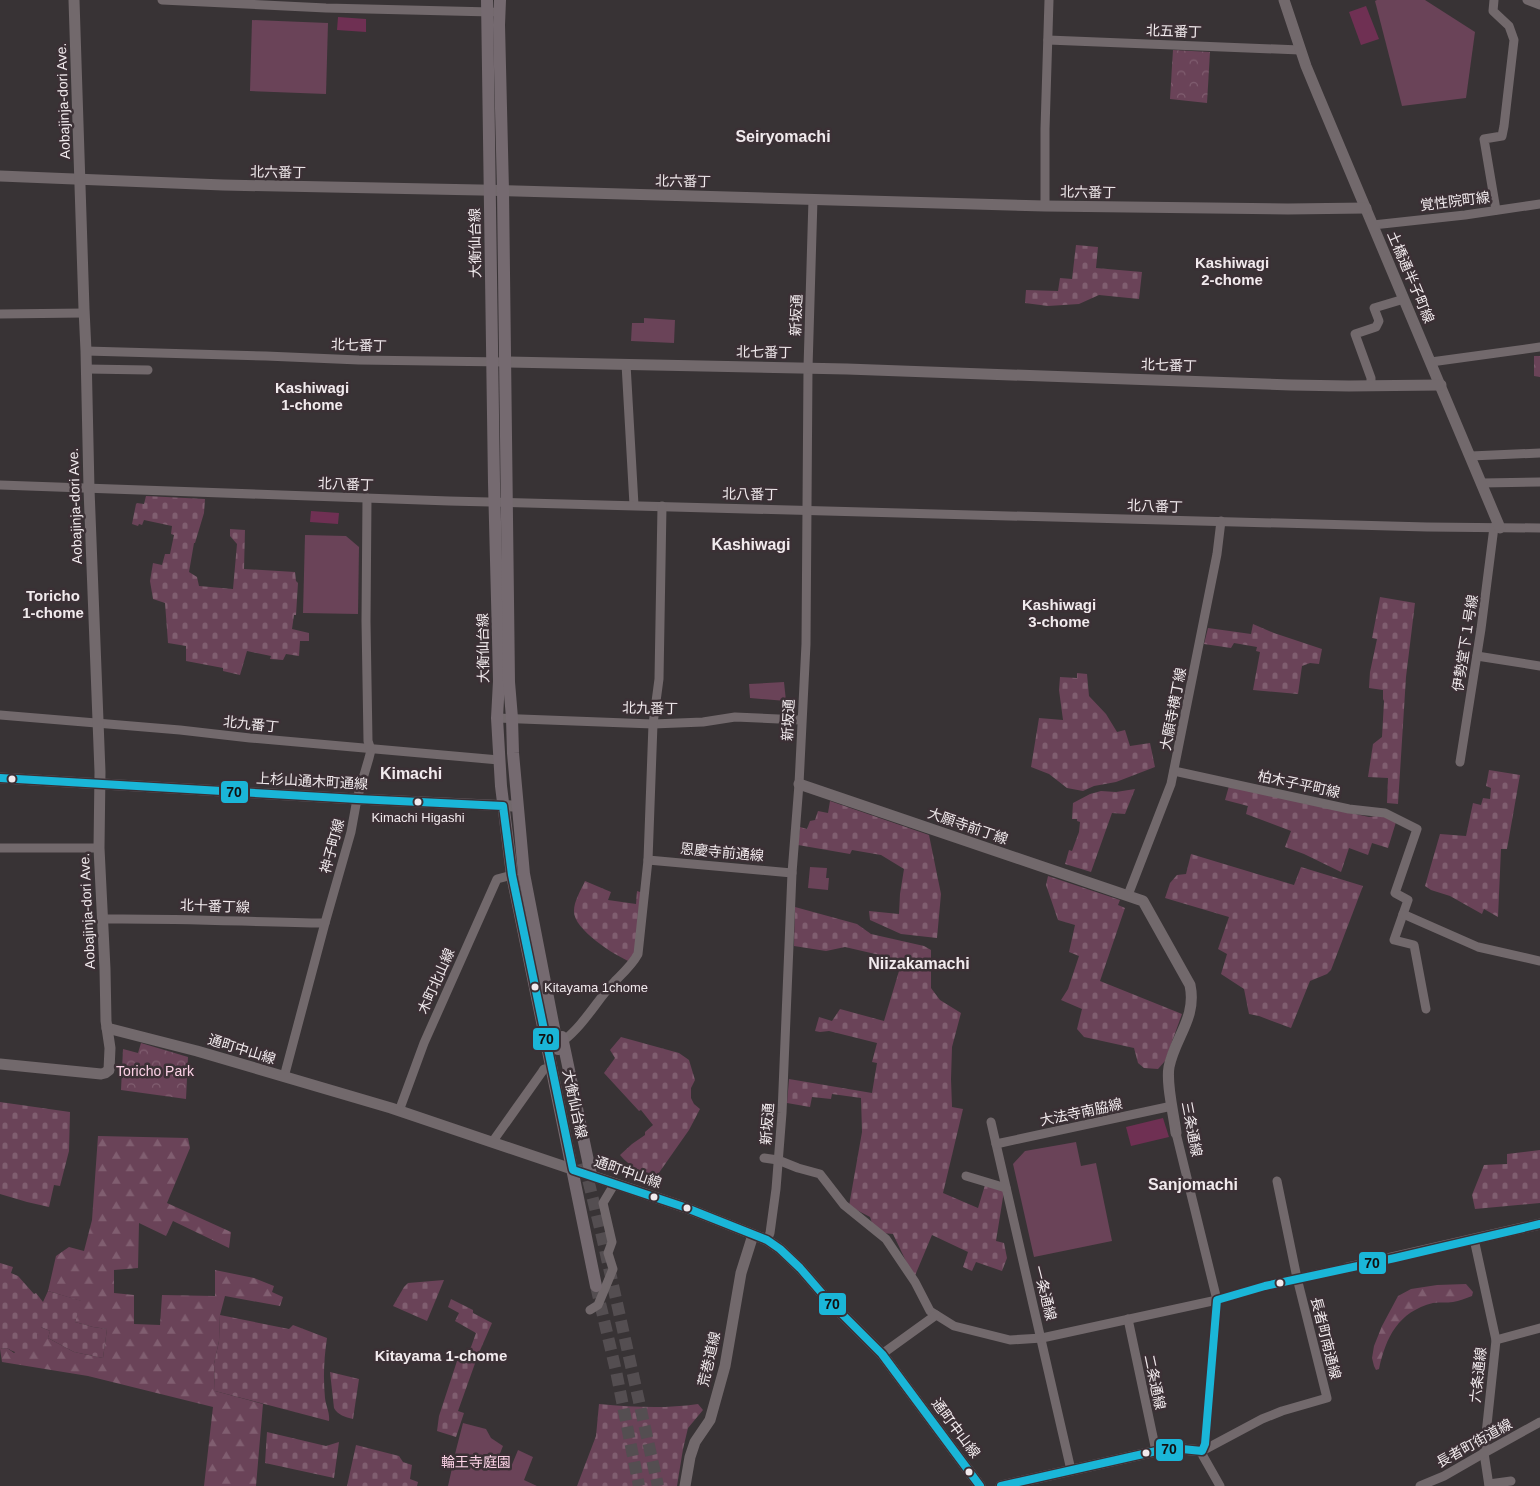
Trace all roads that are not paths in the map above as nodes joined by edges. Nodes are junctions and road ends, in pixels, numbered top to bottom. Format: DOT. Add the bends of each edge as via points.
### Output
graph roads {
  1 [pos="74,0"];
  2 [pos="162,0"];
  3 [pos="1049,0"];
  4 [pos="1284,0"];
  5 [pos="1494,0"];
  6 [pos="1527,0"];
  7 [pos="1540,5"];
  8 [pos="493,6"];
  9 [pos="1048,40"];
  10 [pos="1300,50"];
  11 [pos="0,176"];
  12 [pos="80,178"];
  13 [pos="496,191"];
  14 [pos="813,199"];
  15 [pos="1540,204"];
  16 [pos="1045,206"];
  17 [pos="1366,208"];
  18 [pos="1496,210"];
  19 [pos="1373,225"];
  20 [pos="1404,299"];
  21 [pos="84,313"];
  22 [pos="0,314"];
  23 [pos="1540,347"];
  24 [pos="86,351"];
  25 [pos="499,362"];
  26 [pos="1431,362"];
  27 [pos="626,364"];
  28 [pos="808,368"];
  29 [pos="87,370"];
  30 [pos="148,370"];
  31 [pos="1441,385"];
  32 [pos="1371,386"];
  33 [pos="1540,453"];
  34 [pos="1471,456"];
  35 [pos="1540,482"];
  36 [pos="1482,483"];
  37 [pos="0,485"];
  38 [pos="89,489"];
  39 [pos="367,498"];
  40 [pos="501,502"];
  41 [pos="634,505"];
  42 [pos="662,506"];
  43 [pos="807,509"];
  44 [pos="1221,521"];
  45 [pos="1497,528"];
  46 [pos="1540,528"];
  47 [pos="1477,656"];
  48 [pos="1540,666"];
  49 [pos="0,715"];
  50 [pos="497,718"];
  51 [pos="512,718"];
  52 [pos="801,720"];
  53 [pos="97,723"];
  54 [pos="653,724"];
  55 [pos="371,750"];
  56 [pos="499,760"];
  57 [pos="1460,762"];
  58 [pos="1174,771"];
  59 [pos="0,778"];
  60 [pos="100,784"];
  61 [pos="799,784"];
  62 [pos="357,800"];
  63 [pos="503,806"];
  64 [pos="517,806"];
  65 [pos="0,848"];
  66 [pos="99,848"];
  67 [pos="648,860"];
  68 [pos="792,873"];
  69 [pos="512,876"];
  70 [pos="1128,895"];
  71 [pos="1403,914"];
  72 [pos="103,919"];
  73 [pos="325,923"];
  74 [pos="1540,961"];
  75 [pos="1426,1009"];
  76 [pos="107,1028"];
  77 [pos="561,1045"];
  78 [pos="0,1064"];
  79 [pos="552,1067"];
  80 [pos="284,1077"];
  81 [pos="1172,1106"];
  82 [pos="399,1111"];
  83 [pos="991,1122"];
  84 [pos="1176,1133"];
  85 [pos="493,1141"];
  86 [pos="996,1144"];
  87 [pos="764,1158"];
  88 [pos="778,1160"];
  89 [pos="573,1170"];
  90 [pos="591,1175"];
  91 [pos="966,1176"];
  92 [pos="1277,1181"];
  93 [pos="615,1183"];
  94 [pos="1006,1188"];
  95 [pos="1540,1224"];
  96 [pos="753,1234"];
  97 [pos="1474,1239"];
  98 [pos="767,1240"];
  99 [pos="1347,1268"];
  100 [pos="1297,1278"];
  101 [pos="596,1286"];
  102 [pos="1217,1300"];
  103 [pos="590,1310"];
  104 [pos="936,1315"];
  105 [pos="1128,1319"];
  106 [pos="1540,1328"];
  107 [pos="1042,1338"];
  108 [pos="1496,1340"];
  109 [pos="882,1354"];
  110 [pos="1540,1422"];
  111 [pos="1156,1451"];
  112 [pos="1202,1451"];
  113 [pos="1484,1453"];
  114 [pos="1071,1470"];
  115 [pos="1511,1481"];
  116 [pos="1489,1485"];
  117 [pos="685,1486"];
  118 [pos="980,1486"];
  119 [pos="1000,1486"];
  120 [pos="1220,1486"];
  121 [pos="1420,1486"];
  1 -- 12 [label="street, Aobajinja-dori Ave."];
  2 -- 8 [label="street" via="290,7"];
  3 -- 9 [label="street"];
  4 -- 10 [label="street, 土橋通半子町線"];
  5 -- 18 [label="street" via="1493,11 1509,26 1514,40 1502,136 1484,139"];
  6 -- 7 [label="street"];
  8 -- 13 [label="main road, 大衡仙台線"];
  9 -- 10 [label="street, 北五番丁"];
  9 -- 16 [label="street"];
  10 -- 17 [label="street, 土橋通半子町線"];
  11 -- 12 [label="street, 北六番丁"];
  12 -- 13 [label="street, 北六番丁" via="223,185"];
  12 -- 21 [label="street, Aobajinja-dori Ave."];
  13 -- 14 [label="street, 北六番丁"];
  13 -- 25 [label="main road, 大衡仙台線"];
  14 -- 16 [label="street, 北六番丁"];
  14 -- 28 [label="street, 新坂通"];
  15 -- 18 [label="street, 覚性院町線"];
  16 -- 17 [label="street, 北六番丁"];
  17 -- 19 [label="street, 土橋通半子町線"];
  18 -- 19 [label="street, 覚性院町線"];
  19 -- 20 [label="street, 土橋通半子町線"];
  20 -- 26 [label="street, 土橋通半子町線"];
  20 -- 32 [label="street" via="1374,308 1379,321 1376,327 1355,334"];
  21 -- 22 [label="street"];
  21 -- 24 [label="street, Aobajinja-dori Ave."];
  23 -- 26 [label="street"];
  24 -- 25 [label="street, 北七番丁"];
  24 -- 29 [label="street, Aobajinja-dori Ave."];
  25 -- 27 [label="street, 北七番丁"];
  25 -- 40 [label="main road, 大衡仙台線"];
  26 -- 31 [label="street, 土橋通半子町線"];
  27 -- 28 [label="street, 北七番丁"];
  27 -- 41 [label="street"];
  28 -- 32 [label="street, 北七番丁"];
  28 -- 43 [label="street, 新坂通"];
  29 -- 30 [label="street"];
  29 -- 38 [label="street, Aobajinja-dori Ave."];
  31 -- 32 [label="street, 北七番丁"];
  31 -- 34 [label="street, 土橋通半子町線"];
  33 -- 34 [label="street"];
  34 -- 36 [label="street, 土橋通半子町線"];
  35 -- 36 [label="street"];
  36 -- 45 [label="street, 土橋通半子町線"];
  37 -- 38 [label="street, 北八番丁"];
  38 -- 39 [label="street, 北八番丁"];
  38 -- 53 [label="street, Aobajinja-dori Ave."];
  39 -- 40 [label="street, 北八番丁"];
  39 -- 55 [label="street, 神子町線" via="366,677"];
  40 -- 41 [label="street, 北八番丁"];
  40 -- 50 [label="main road, 大衡仙台線"];
  40 -- 51 [label="main road, 大衡仙台線"];
  41 -- 42 [label="street, 北八番丁"];
  42 -- 43 [label="street, 北八番丁"];
  42 -- 54 [label="street" via="659,679"];
  43 -- 44 [label="street, 北八番丁"];
  43 -- 52 [label="street, 新坂通"];
  44 -- 45 [label="street, 北八番丁"];
  44 -- 58 [label="street, 大願寺横丁線"];
  45 -- 46 [label="street"];
  45 -- 47 [label="street, 伊勢堂下１号線"];
  47 -- 48 [label="street"];
  47 -- 57 [label="street, 伊勢堂下１号線"];
  49 -- 53 [label="street, 北九番丁"];
  50 -- 51 [label="street, 北九番丁"];
  50 -- 56 [label="main road, 大衡仙台線"];
  51 -- 54 [label="street, 北九番丁"];
  51 -- 64 [label="main road, 大衡仙台線"];
  52 -- 54 [label="street, 北九番丁" via="735,717"];
  52 -- 61 [label="street, 新坂通"];
  53 -- 55 [label="street, 北九番丁"];
  53 -- 60 [label="street, Aobajinja-dori Ave."];
  54 -- 67 [label="street"];
  55 -- 56 [label="street, 北九番丁"];
  55 -- 62 [label="street, 神子町線"];
  56 -- 63 [label="main road, 大衡仙台線"];
  58 -- 70 [label="street, 大願寺横丁線"];
  58 -- 71 [label="street, 柏木子平町線" via="1349,809 1385,813 1416,828 1395,893 1408,900"];
  59 -- 60 [label="street, 上杉山通木町通線"];
  60 -- 62 [label="street, 上杉山通木町通線"];
  60 -- 66 [label="street, Aobajinja-dori Ave."];
  61 -- 68 [label="street, 新坂通"];
  61 -- 70 [label="street, 大願寺前丁線"];
  62 -- 63 [label="street, 上杉山通木町通線"];
  62 -- 73 [label="street, 神子町線"];
  63 -- 64 [label="street, 上杉山通木町通線"];
  63 -- 69 [label="main road, 大衡仙台線"];
  64 -- 77 [label="main road, 大衡仙台線"];
  65 -- 66 [label="street"];
  66 -- 72 [label="street, Aobajinja-dori Ave."];
  67 -- 68 [label="street, 恩慶寺前通線"];
  67 -- 77 [label="street" via="638,954"];
  68 -- 88 [label="street, 新坂通"];
  69 -- 79 [label="main road, 大衡仙台線"];
  69 -- 82 [label="street, 木町北山線" via="497,879 424,1043"];
  70 -- 81 [label="street, 三条通線" via="1143,900 1190,985 1192,1007 1169,1066"];
  71 -- 74 [label="street" via="1478,947"];
  71 -- 75 [label="street" via="1394,940 1414,945"];
  72 -- 73 [label="street, 北十番丁線"];
  72 -- 76 [label="street, Aobajinja-dori Ave."];
  73 -- 80 [label="street, 神子町線"];
  76 -- 78 [label="street, Aobajinja-dori Ave." via="110,1048 109,1070 105,1073"];
  76 -- 80 [label="street, 通町中山線"];
  77 -- 90 [label="main road, 大衡仙台線"];
  79 -- 85 [label="street" via="544,1069"];
  79 -- 89 [label="main road, 大衡仙台線"];
  80 -- 82 [label="street, 通町中山線"];
  81 -- 84 [label="street, 三条通線"];
  81 -- 86 [label="street, 大法寺南脇線"];
  82 -- 85 [label="street, 通町中山線"];
  83 -- 86 [label="street, 一条通線"];
  84 -- 102 [label="street, 三条通線"];
  85 -- 89 [label="street, 通町中山線"];
  86 -- 94 [label="street, 一条通線"];
  87 -- 88 [label="street"];
  88 -- 98 [label="street, 新坂通"];
  88 -- 104 [label="street" via="820,1174 844,1205 886,1239 930,1311"];
  89 -- 90 [label="street, 通町中山線"];
  89 -- 101 [label="main road, 大衡仙台線"];
  90 -- 93 [label="street, 通町中山線"];
  91 -- 94 [label="street"];
  92 -- 100 [label="street, 長者町南通線"];
  93 -- 96 [label="street, 通町中山線"];
  93 -- 103 [label="street" via="603,1203 612,1242 608,1253 613,1269 598,1305"];
  94 -- 107 [label="street, 一条通線"];
  95 -- 97 [label="street"];
  96 -- 98 [label="street, 通町中山線"];
  96 -- 117 [label="street, 荒巻道線" via="710,1420 695,1442"];
  97 -- 99 [label="street"];
  97 -- 108 [label="street, 六条通線"];
  98 -- 109 [label="street, 通町中山線" via="800,1268"];
  99 -- 100 [label="street"];
  100 -- 102 [label="street"];
  100 -- 112 [label="street, 長者町南通線" via="1326,1398 1262,1419"];
  102 -- 105 [label="street"];
  102 -- 112 [label="street, 三条通線"];
  104 -- 107 [label="street" via="954,1326 1010,1340"];
  104 -- 109 [label="street"];
  105 -- 107 [label="street"];
  105 -- 111 [label="street, 二条通線"];
  106 -- 108 [label="street"];
  107 -- 114 [label="street, 一条通線"];
  108 -- 113 [label="street, 六条通線"];
  109 -- 118 [label="street, 通町中山線"];
  110 -- 113 [label="street, 長者町街道線"];
  111 -- 112 [label="street"];
  111 -- 114 [label="street"];
  112 -- 120 [label="street"];
  113 -- 116 [label="street, 六条通線"];
  113 -- 121 [label="street, 長者町街道線"];
  114 -- 119 [label="street"];
  115 -- 116 [label="street"];
}
